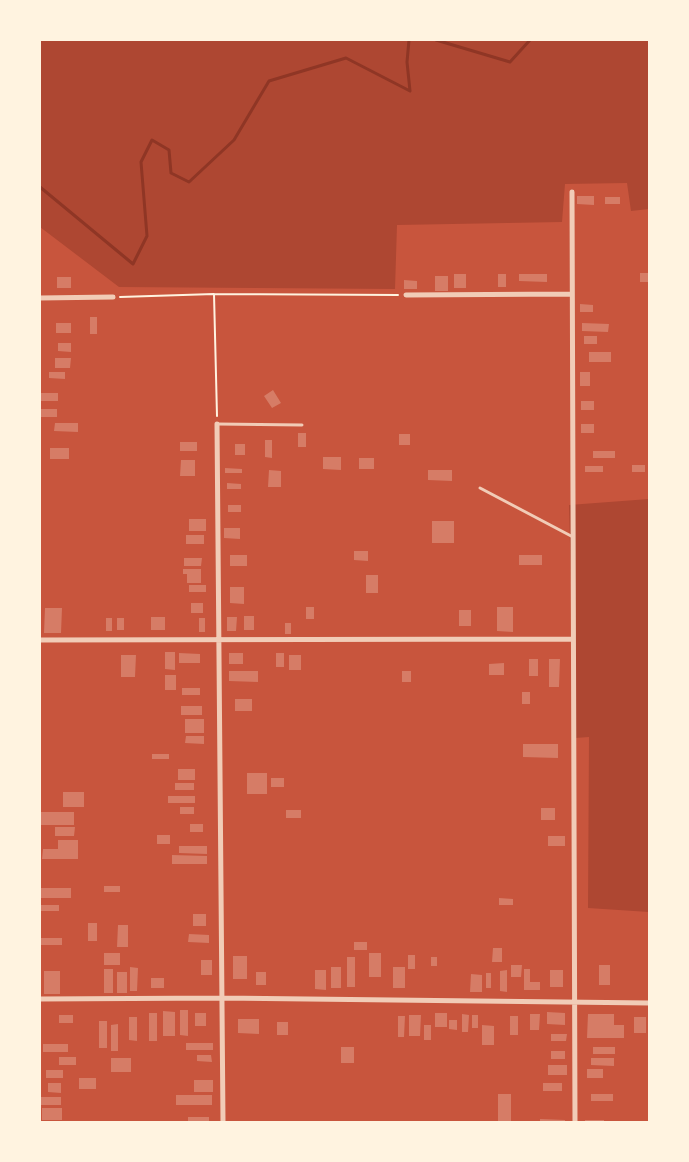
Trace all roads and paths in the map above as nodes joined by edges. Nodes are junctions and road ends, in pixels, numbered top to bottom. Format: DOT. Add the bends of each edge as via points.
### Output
graph roads {
  1 [pos="572,192"];
  2 [pos="214,294"];
  3 [pos="572,294"];
  4 [pos="406,295"];
  5 [pos="113,297"];
  6 [pos="40,298"];
  7 [pos="217,424"];
  8 [pos="302,425"];
  9 [pos="480,488"];
  10 [pos="573,537"];
  11 [pos="574,638"];
  12 [pos="220,639"];
  13 [pos="40,640"];
  14 [pos="222,998"];
  15 [pos="40,999"];
  16 [pos="575,1004"];
  17 [pos="649,1004"];
  18 [pos="223,1122"];
  19 [pos="575,1122"];
  1 -- 3 [label="street"];
  2 -- 4 [label="path"];
  2 -- 5 [label="path"];
  2 -- 7 [label="path"];
  3 -- 4 [label="street"];
  3 -- 10 [label="street"];
  5 -- 6 [label="street"];
  7 -- 8 [label="lane"];
  7 -- 12 [label="street"];
  9 -- 10 [label="lane"];
  10 -- 11 [label="street"];
  11 -- 12 [label="street"];
  11 -- 16 [label="street"];
  12 -- 13 [label="street"];
  12 -- 14 [label="street"];
  14 -- 15 [label="street"];
  14 -- 16 [label="street"];
  14 -- 18 [label="street"];
  16 -- 17 [label="street"];
  16 -- 19 [label="street"];
}
